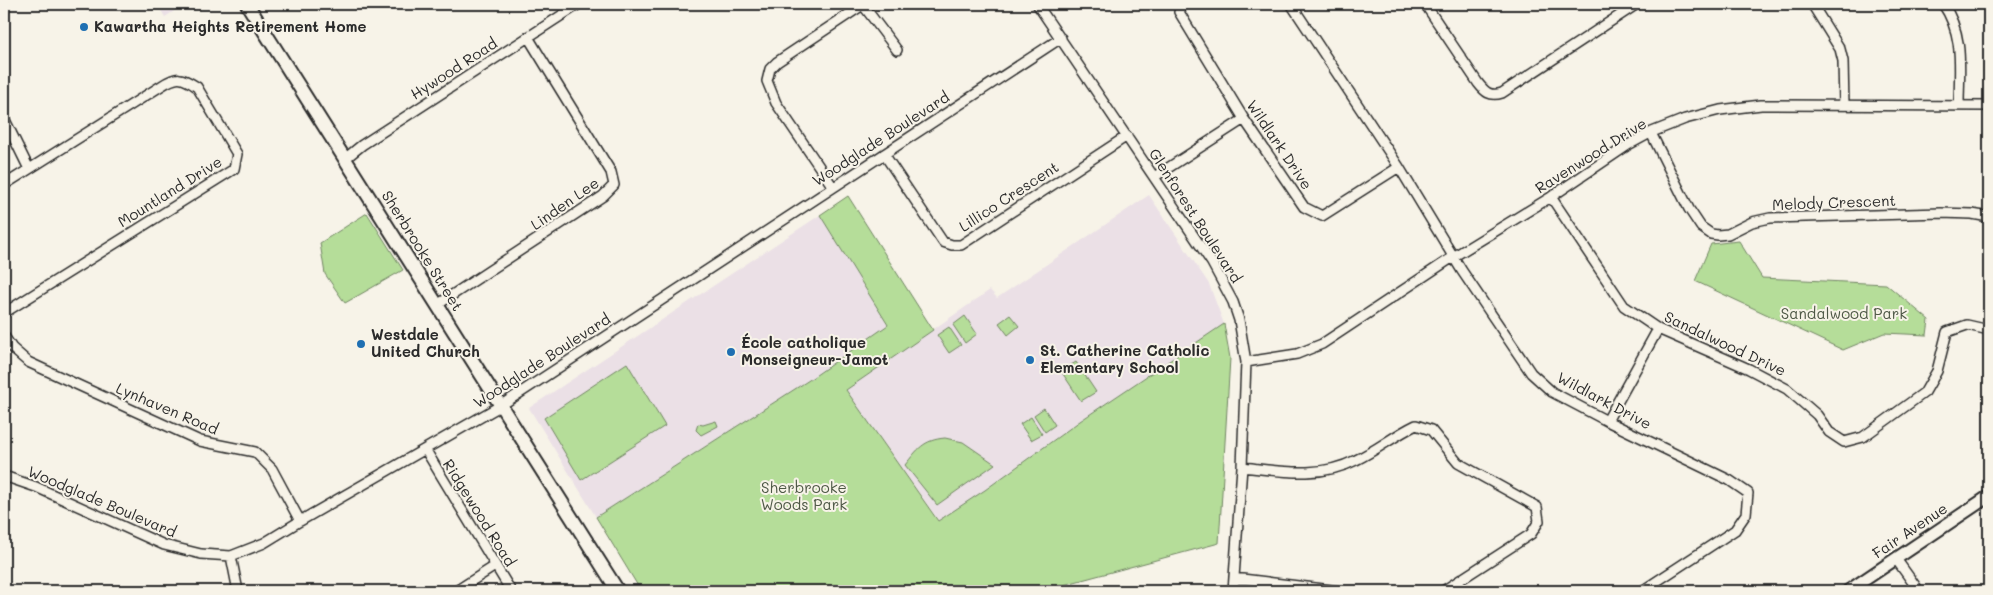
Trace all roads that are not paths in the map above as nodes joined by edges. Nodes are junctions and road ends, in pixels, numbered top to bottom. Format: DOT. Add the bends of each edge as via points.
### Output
graph roads {
  1 [pos="247,4"];
  2 [pos="579,4"];
  3 [pos="863,4"];
  4 [pos="1036,4"];
  5 [pos="1183,4"];
  6 [pos="1291,4"];
  7 [pos="1636,4"];
  8 [pos="1812,4"];
  9 [pos="1943,4"];
  10 [pos="1429,5"];
  11 [pos="528,37"];
  12 [pos="1061,38"];
  13 [pos="897,50"];
  14 [pos="1844,105"];
  15 [pos="1959,106"];
  16 [pos="1989,106"];
  17 [pos="4,118"];
  18 [pos="1244,119"];
  19 [pos="1651,133"];
  20 [pos="1127,136"];
  21 [pos="884,154"];
  22 [pos="346,158"];
  23 [pos="1399,167"];
  24 [pos="29,169"];
  25 [pos="1154,177"];
  26 [pos="4,184"];
  27 [pos="833,187"];
  28 [pos="1551,197"];
  29 [pos="1989,217"];
  30 [pos="1453,257"];
  31 [pos="437,305"];
  32 [pos="4,313"];
  33 [pos="1658,329"];
  34 [pos="1989,330"];
  35 [pos="4,336"];
  36 [pos="1246,362"];
  37 [pos="500,406"];
  38 [pos="1607,421"];
  39 [pos="425,450"];
  40 [pos="1242,467"];
  41 [pos="4,476"];
  42 [pos="1989,496"];
  43 [pos="300,521"];
  44 [pos="231,556"];
  45 [pos="1896,559"];
  46 [pos="495,566"];
  47 [pos="1234,578"];
  48 [pos="238,591"];
  49 [pos="456,591"];
  50 [pos="511,591"];
  51 [pos="618,591"];
  52 [pos="1233,591"];
  53 [pos="1340,591"];
  54 [pos="1443,591"];
  55 [pos="1642,591"];
  56 [pos="1848,591"];
  57 [pos="1919,591"];
  1 -- 22 [label="main road, Sherbrooke Street"];
  2 -- 11 [label="street, Hywood Road"];
  3 -- 13 [label="street"];
  3 -- 27 [label="street" via="777,62 770,69 767,80 776,103"];
  4 -- 12 [label="street, Glenforest Boulevard"];
  5 -- 18 [label="street, Wildlark Drive" via="1179,12"];
  6 -- 23 [label="street, Wildlark Drive"];
  7 -- 10 [label="street" via="1496,95 1489,94 1478,83"];
  8 -- 14 [label="street" via="1840,49"];
  9 -- 15 [label="street" via="1958,35"];
  11 -- 22 [label="street, Hywood Road"];
  11 -- 31 [label="street, Linden Lee" via="611,172 614,185 604,196"];
  12 -- 20 [label="street, Glenforest Boulevard"];
  12 -- 21 [label="street, Woodglade Boulevard"];
  14 -- 15 [label="street, Ravenwood Drive"];
  14 -- 19 [label="street, Ravenwood Drive" via="1732,108 1685,119"];
  15 -- 16 [label="street, Ravenwood Drive"];
  17 -- 24 [label="street"];
  18 -- 23 [label="street, Wildlark Drive" via="1304,207 1322,216"];
  18 -- 25 [label="street"];
  19 -- 28 [label="street, Ravenwood Drive"];
  19 -- 29 [label="street, Melody Crescent" via="1689,209 1701,227 1711,234 1728,234 1752,222 1770,218 1941,213"];
  20 -- 21 [label="street, Lillico Crescent" via="961,245 943,242"];
  20 -- 25 [label="street, Glenforest Boulevard"];
  21 -- 27 [label="street, Woodglade Boulevard"];
  22 -- 31 [label="main road, Sherbrooke Street"];
  23 -- 30 [label="street, Wildlark Drive"];
  24 -- 26 [label="street, Mountland Drive"];
  24 -- 32 [label="street, Mountland Drive" via="160,86 180,78 197,87 237,154 234,169"];
  25 -- 36 [label="street, Glenforest Boulevard" via="1223,281 1239,320"];
  27 -- 37 [label="street, Woodglade Boulevard"];
  28 -- 30 [label="street, Ravenwood Drive"];
  28 -- 33 [label="street, Sandalwood Drive" via="1624,306"];
  30 -- 36 [label="street, Ravenwood Drive" via="1322,344 1297,354"];
  30 -- 38 [label="street, Wildlark Drive" via="1531,372 1552,392"];
  31 -- 37 [label="main road, Sherbrooke Street"];
  33 -- 34 [label="street, Sandalwood Drive" via="1787,389 1817,415 1829,432 1844,442 1863,438 1925,392 1936,371 1946,332 1967,326"];
  33 -- 38 [label="street"];
  35 -- 43 [label="street, Lynhaven Road" via="28,362 200,441 255,452 272,469"];
  36 -- 40 [label="street, Glenforest Boulevard"];
  37 -- 39 [label="street, Woodglade Boulevard"];
  37 -- 51 [label="main road, Sherbrooke Street"];
  38 -- 55 [label="street, Wildlark Drive" via="1729,480 1748,493 1746,514 1735,530"];
  39 -- 43 [label="street, Woodglade Boulevard"];
  39 -- 46 [label="street, Ridgewood Road"];
  40 -- 47 [label="street, Glenforest Boulevard"];
  40 -- 54 [label="street" via="1303,473 1331,470 1356,461 1416,425 1432,430 1458,464 1537,507 1539,521 1531,534"];
  41 -- 44 [label="street, Woodglade Boulevard" via="164,545 201,554"];
  42 -- 45 [label="street, Fair Avenue"];
  43 -- 44 [label="street, Woodglade Boulevard" via="264,543"];
  44 -- 48 [label="street"];
  45 -- 56 [label="street, Fair Avenue"];
  45 -- 57 [label="street"];
  46 -- 49 [label="street"];
  46 -- 50 [label="street, Ridgewood Road"];
  47 -- 52 [label="street, Glenforest Boulevard"];
  47 -- 53 [label="street"];
}
